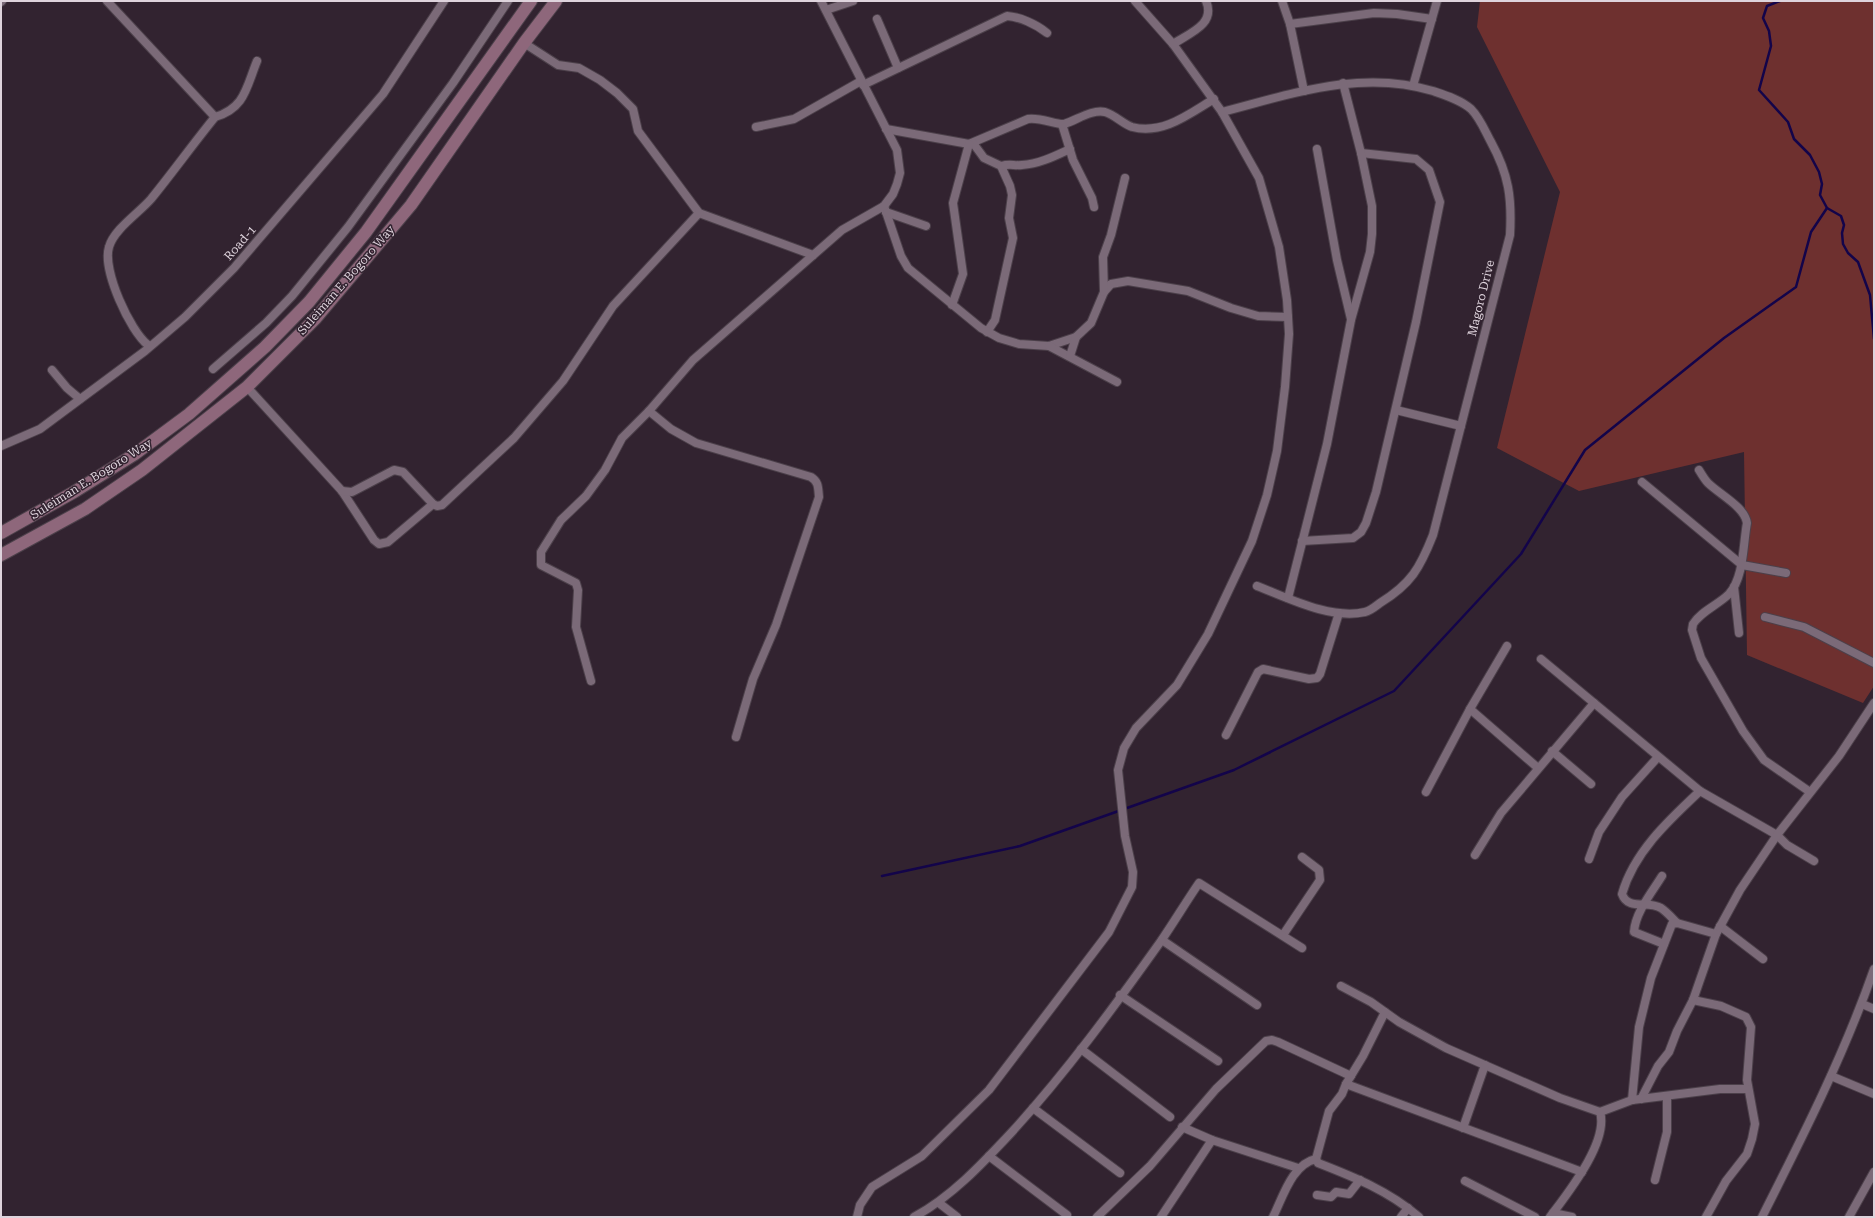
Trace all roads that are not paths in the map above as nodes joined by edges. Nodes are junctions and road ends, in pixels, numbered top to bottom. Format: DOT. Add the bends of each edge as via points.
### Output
graph roads {
  1 [pos="107,1"];
  2 [pos="444,1"];
  3 [pos="508,1"];
  4 [pos="531,1"];
  5 [pos="556,1"];
  6 [pos="821,1"];
  7 [pos="853,1"];
  8 [pos="1135,1"];
  9 [pos="1206,1"];
  10 [pos="1282,1"];
  11 [pos="1437,1"];
  12 [pos="826,10"];
  13 [pos="877,19"];
  14 [pos="1432,19"];
  15 [pos="1290,24"];
  16 [pos="1046,33"];
  17 [pos="524,43"];
  18 [pos="1174,44"];
  19 [pos="257,61"];
  20 [pos="898,68"];
  21 [pos="862,83"];
  22 [pos="1343,83"];
  23 [pos="1413,86"];
  24 [pos="1304,91"];
  25 [pos="1214,99"];
  26 [pos="1222,112"];
  27 [pos="215,117"];
  28 [pos="1062,124"];
  29 [pos="756,127"];
  30 [pos="886,129"];
  31 [pos="971,143"];
  32 [pos="1070,149"];
  33 [pos="1318,149"];
  34 [pos="1362,153"];
  35 [pos="1001,166"];
  36 [pos="1125,178"];
  37 [pos="1094,207"];
  38 [pos="885,209"];
  39 [pos="699,213"];
  40 [pos="926,226"];
  41 [pos="813,255"];
  42 [pos="1104,292"];
  43 [pos="952,304"];
  44 [pos="1288,318"];
  45 [pos="1351,320"];
  46 [pos="987,332"];
  47 [pos="1076,337"];
  48 [pos="148,345"];
  49 [pos="1049,346"];
  50 [pos="1070,356"];
  51 [pos="213,369"];
  52 [pos="52,370"];
  53 [pos="1117,382"];
  54 [pos="247,387"];
  55 [pos="80,399"];
  56 [pos="1396,410"];
  57 [pos="649,411"];
  58 [pos="1461,426"];
  59 [pos="1,446"];
  60 [pos="1700,470"];
  61 [pos="1642,482"];
  62 [pos="342,491"];
  63 [pos="352,492"];
  64 [pos="349,501"];
  65 [pos="433,504"];
  66 [pos="1,532"];
  67 [pos="1302,542"];
  68 [pos="1,555"];
  69 [pos="1742,565"];
  70 [pos="1786,573"];
  71 [pos="1257,586"];
  72 [pos="1734,587"];
  73 [pos="1288,598"];
  74 [pos="1339,613"];
  75 [pos="1765,617"];
  76 [pos="1739,633"];
  77 [pos="1507,646"];
  78 [pos="1541,659"];
  79 [pos="1874,663"];
  80 [pos="591,681"];
  81 [pos="1594,703"];
  82 [pos="1874,703"];
  83 [pos="1470,709"];
  84 [pos="1226,735"];
  85 [pos="736,737"];
  86 [pos="1552,751"];
  87 [pos="1658,757"];
  88 [pos="1538,768"];
  89 [pos="1591,784"];
  90 [pos="1700,791"];
  91 [pos="1426,792"];
  92 [pos="1810,792"];
  93 [pos="1777,835"];
  94 [pos="1475,855"];
  95 [pos="1302,857"];
  96 [pos="1589,859"];
  97 [pos="1814,861"];
  98 [pos="1662,876"];
  99 [pos="1644,904"];
  100 [pos="1677,923"];
  101 [pos="1720,926"];
  102 [pos="1716,934"];
  103 [pos="1283,935"];
  104 [pos="1162,940"];
  105 [pos="1664,944"];
  106 [pos="1302,948"];
  107 [pos="1763,959"];
  108 [pos="1874,969"];
  109 [pos="1341,986"];
  110 [pos="1120,995"];
  111 [pos="1693,1000"];
  112 [pos="1862,1004"];
  113 [pos="1257,1005"];
  114 [pos="1874,1009"];
  115 [pos="1385,1012"];
  116 [pos="1081,1050"];
  117 [pos="1218,1061"];
  118 [pos="1485,1065"];
  119 [pos="1351,1076"];
  120 [pos="1830,1076"];
  121 [pos="1346,1084"];
  122 [pos="1748,1089"];
  123 [pos="1874,1094"];
  124 [pos="1667,1097"];
  125 [pos="1636,1100"];
  126 [pos="1033,1108"];
  127 [pos="1600,1112"];
  128 [pos="1170,1117"];
  129 [pos="1182,1127"];
  130 [pos="1463,1128"];
  131 [pos="1212,1140"];
  132 [pos="989,1156"];
  133 [pos="1316,1159"];
  134 [pos="1298,1168"];
  135 [pos="1582,1172"];
  136 [pos="1874,1172"];
  137 [pos="1120,1173"];
  138 [pos="1360,1180"];
  139 [pos="1654,1180"];
  140 [pos="1465,1181"];
  141 [pos="1317,1195"];
  142 [pos="939,1202"];
  143 [pos="1408,1208"];
  144 [pos="1067,1215"];
  145 [pos="1551,1215"];
  146 [pos="857,1217"];
  147 [pos="914,1217"];
  148 [pos="957,1217"];
  149 [pos="1097,1217"];
  150 [pos="1161,1217"];
  151 [pos="1273,1217"];
  152 [pos="1401,1217"];
  153 [pos="1418,1217"];
  154 [pos="1535,1217"];
  155 [pos="1572,1217"];
  156 [pos="1706,1217"];
  157 [pos="1762,1217"];
  158 [pos="1849,1217"];
  1 -- 27 [label="street"];
  2 -- 55 [label="street, Road-1" via="383,94 234,268 185,317 145,351"];
  3 -- 51 [label="street" via="453,84 348,227 266,323"];
  4 -- 66 [label="street, Suleiman E. Bogoro Way" via="366,232 309,302 265,347 189,414 135,454 74,492"];
  5 -- 17 [label="street, Suleiman E. Bogoro Way"];
  6 -- 12 [label="street"];
  7 -- 12 [label="street"];
  8 -- 18 [label="street"];
  9 -- 18 [label="street" via="1210,9 1208,18"];
  10 -- 15 [label="street"];
  11 -- 14 [label="street"];
  12 -- 21 [label="street"];
  13 -- 20 [label="street"];
  14 -- 15 [label="street" via="1374,13"];
  14 -- 23 [label="street"];
  15 -- 24 [label="street"];
  16 -- 20 [label="street" via="1021,18 1007,16"];
  17 -- 39 [label="street" via="558,65 579,68 600,80 633,109 638,131"];
  17 -- 54 [label="street, Suleiman E. Bogoro Way" via="410,205 316,318"];
  18 -- 25 [label="street"];
  19 -- 27 [label="street" via="240,102 226,113"];
  20 -- 21 [label="street"];
  21 -- 29 [label="street" via="794,119"];
  21 -- 30 [label="street"];
  22 -- 23 [label="street, Magoro Drive" via="1379,82"];
  22 -- 24 [label="street, Magoro Drive"];
  22 -- 34 [label="street"];
  23 -- 58 [label="street, Magoro Drive" via="1444,95 1470,108 1477,116 1503,165 1512,208 1510,235"];
  24 -- 26 [label="street, Magoro Drive"];
  25 -- 26 [label="street"];
  25 -- 28 [label="street" via="1167,126 1144,129 1131,127 1105,112 1096,112"];
  26 -- 44 [label="street" via="1258,178 1279,247"];
  27 -- 48 [label="street" via="150,199 114,236 109,246 108,268 126,315 140,338"];
  28 -- 31 [label="street" via="1035,118 1028,119"];
  28 -- 32 [label="street"];
  30 -- 31 [label="street"];
  30 -- 38 [label="street" via="897,150 900,173"];
  31 -- 35 [label="street" via="984,158"];
  31 -- 43 [label="street" via="953,203 963,274"];
  32 -- 35 [label="street" via="1036,163 1010,163"];
  32 -- 37 [label="street"];
  33 -- 45 [label="street" via="1337,260"];
  34 -- 45 [label="street" via="1373,220 1370,252"];
  34 -- 56 [label="street" via="1416,159 1428,170 1440,202"];
  35 -- 46 [label="street" via="1012,192 1010,218 1013,238 995,320"];
  36 -- 42 [label="street" via="1103,257"];
  38 -- 40 [label="street"];
  38 -- 41 [label="street" via="847,226"];
  38 -- 43 [label="street" via="903,262"];
  39 -- 41 [label="street"];
  39 -- 65 [label="street" via="613,306 563,381 514,438 442,505"];
  41 -- 57 [label="street" via="693,360"];
  42 -- 44 [label="street" via="1111,284 1128,281 1164,286 1188,291 1258,316"];
  42 -- 47 [label="street" via="1091,323"];
  43 -- 46 [label="street"];
  44 -- 146 [label="street" via="1285,388 1277,451 1267,495 1252,541 1208,634 1177,685 1136,728 1124,748 1118,770 1125,836 1133,872 1132,887 1109,932 989,1090 922,1156 872,1187 860,1205"];
  45 -- 67 [label="street" via="1327,444"];
  46 -- 49 [label="street" via="1019,344"];
  47 -- 49 [label="street"];
  47 -- 50 [label="street"];
  49 -- 50 [label="street"];
  50 -- 53 [label="street"];
  52 -- 55 [label="street"];
  54 -- 62 [label="street"];
  54 -- 68 [label="street, Suleiman E. Bogoro Way" via="142,470 85,509"];
  55 -- 59 [label="street, Road-1" via="40,429"];
  56 -- 58 [label="street"];
  56 -- 67 [label="street" via="1376,492 1361,532 1353,538"];
  57 -- 80 [label="street" via="622,438 605,470 586,496 561,520 542,552 541,565 576,583 576,627"];
  57 -- 85 [label="street" via="671,429 696,443 811,477 818,486 819,497 776,624 753,679"];
  58 -- 74 [label="street, Magoro Drive" via="1433,535 1424,558 1412,578 1392,596 1366,612"];
  60 -- 69 [label="street" via="1709,484 1742,511 1746,518"];
  61 -- 69 [label="street"];
  62 -- 63 [label="street"];
  62 -- 64 [label="street"];
  63 -- 64 [label="street"];
  63 -- 65 [label="street" via="398,470 403,472"];
  64 -- 65 [label="street" via="379,544 384,544"];
  67 -- 73 [label="street"];
  69 -- 70 [label="street"];
  69 -- 72 [label="street"];
  71 -- 73 [label="street, Magoro Drive"];
  72 -- 76 [label="street"];
  72 -- 92 [label="street" via="1693,624 1692,630 1701,658 1743,731 1764,760"];
  73 -- 74 [label="street, Magoro Drive" via="1314,608"];
  74 -- 84 [label="street" via="1317,678 1309,679 1263,669 1258,672"];
  75 -- 79 [label="street" via="1804,627"];
  77 -- 83 [label="street"];
  78 -- 81 [label="street"];
  81 -- 86 [label="street"];
  81 -- 87 [label="street"];
  82 -- 92 [label="street" via="1839,756"];
  83 -- 88 [label="street"];
  83 -- 91 [label="street"];
  86 -- 88 [label="street"];
  86 -- 89 [label="street"];
  87 -- 90 [label="street"];
  87 -- 96 [label="street" via="1622,797 1599,832"];
  88 -- 94 [label="street" via="1501,813"];
  90 -- 93 [label="street"];
  90 -- 99 [label="street" via="1665,824 1644,851 1624,888 1622,894 1627,902"];
  92 -- 93 [label="street"];
  93 -- 97 [label="street" via="1787,845"];
  93 -- 101 [label="street" via="1740,890"];
  95 -- 103 [label="street" via="1319,870 1320,880"];
  98 -- 99 [label="street"];
  99 -- 100 [label="street" via="1660,908"];
  99 -- 105 [label="street" via="1634,932"];
  100 -- 102 [label="street"];
  100 -- 105 [label="street" via="1672,924"];
  101 -- 102 [label="street"];
  101 -- 107 [label="street"];
  102 -- 111 [label="street"];
  103 -- 104 [label="street" via="1199,883"];
  103 -- 106 [label="street"];
  104 -- 110 [label="street"];
  104 -- 113 [label="street"];
  105 -- 125 [label="street" via="1651,978 1639,1027"];
  108 -- 112 [label="street"];
  109 -- 115 [label="street"];
  110 -- 116 [label="street"];
  110 -- 117 [label="street"];
  111 -- 122 [label="street" via="1721,1006 1746,1017 1751,1028"];
  111 -- 125 [label="street" via="1669,1052"];
  112 -- 114 [label="street"];
  112 -- 120 [label="street"];
  115 -- 118 [label="street" via="1413,1030"];
  115 -- 119 [label="street"];
  116 -- 126 [label="street"];
  116 -- 128 [label="street"];
  118 -- 127 [label="street" via="1579,1106"];
  118 -- 130 [label="street"];
  119 -- 121 [label="street"];
  119 -- 129 [label="street" via="1278,1042 1266,1041 1216,1088"];
  120 -- 123 [label="street"];
  120 -- 157 [label="street"];
  121 -- 130 [label="street"];
  121 -- 133 [label="street" via="1328,1115"];
  122 -- 124 [label="street"];
  122 -- 156 [label="street" via="1754,1124 1752,1139 1747,1154 1726,1181"];
  124 -- 125 [label="street"];
  124 -- 139 [label="street" via="1667,1132"];
  125 -- 127 [label="street"];
  126 -- 132 [label="street"];
  126 -- 137 [label="street"];
  127 -- 135 [label="street" via="1596,1144"];
  129 -- 131 [label="street"];
  129 -- 149 [label="street" via="1130,1187"];
  130 -- 135 [label="street"];
  131 -- 134 [label="street"];
  131 -- 150 [label="street"];
  132 -- 142 [label="street"];
  132 -- 144 [label="street"];
  133 -- 134 [label="street" via="1309,1160"];
  133 -- 138 [label="street" via="1318,1163"];
  134 -- 151 [label="street"];
  135 -- 145 [label="street"];
  136 -- 158 [label="street"];
  138 -- 141 [label="street" via="1349,1194 1336,1192 1331,1197"];
  138 -- 143 [label="street"];
  140 -- 154 [label="street"];
  142 -- 147 [label="street"];
  142 -- 148 [label="street"];
  143 -- 152 [label="street"];
  143 -- 153 [label="street"];
  145 -- 155 [label="street"];
}
